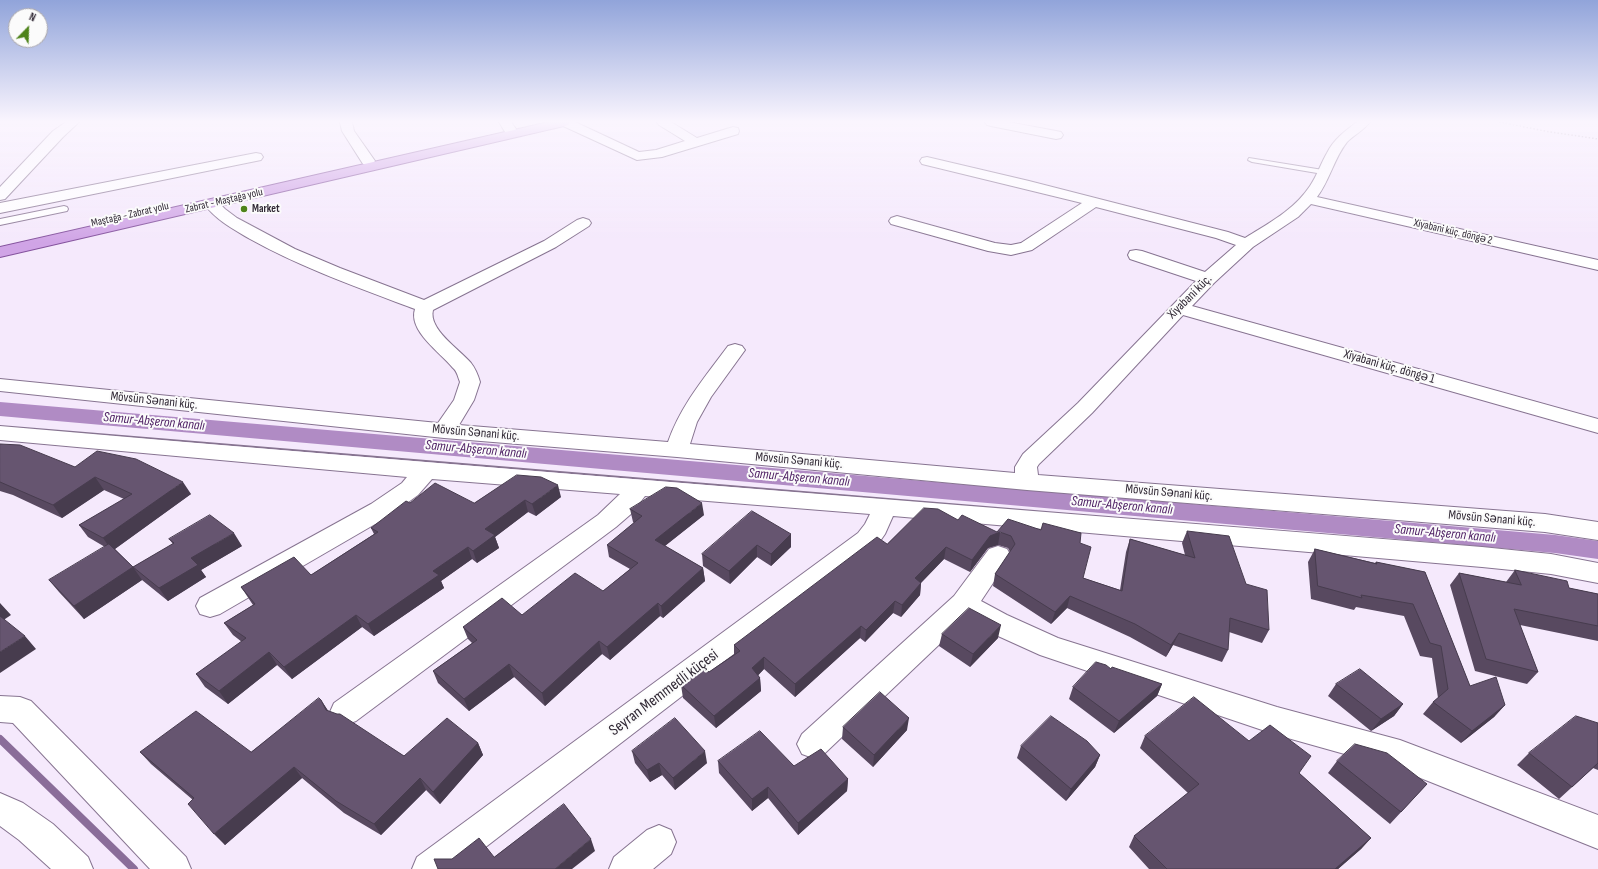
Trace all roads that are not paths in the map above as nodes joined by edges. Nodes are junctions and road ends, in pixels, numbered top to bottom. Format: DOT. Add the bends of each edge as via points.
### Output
graph roads {
  1 [pos="31,163"];
  2 [pos="224,163"];
  3 [pos="361,163"];
  4 [pos="390,163"];
  5 [pos="934,163"];
  6 [pos="1267,163"];
  7 [pos="1328,163"];
  8 [pos="1323,172"];
  9 [pos="0,196"];
  10 [pos="1308,199"];
  11 [pos="1094,202"];
  12 [pos="212,204"];
  13 [pos="0,208"];
  14 [pos="64,209"];
  15 [pos="897,221"];
  16 [pos="0,222"];
  17 [pos="583,223"];
  18 [pos="0,244"];
  19 [pos="1247,244"];
  20 [pos="0,252"];
  21 [pos="1136,255"];
  22 [pos="1598,265"];
  23 [pos="1208,279"];
  24 [pos="425,307"];
  25 [pos="1180,308"];
  26 [pos="735,350"];
  27 [pos="0,385"];
  28 [pos="1598,426"];
  29 [pos="444,431"];
  30 [pos="0,433"];
  31 [pos="676,450"];
  32 [pos="426,472"];
  33 [pos="1027,482"];
  34 [pos="640,487"];
  35 [pos="885,506"];
  36 [pos="1598,531"];
  37 [pos="998,556"];
  38 [pos="1598,573"];
  39 [pos="964,604"];
  40 [pos="210,606"];
  41 [pos="0,709"];
  42 [pos="345,712"];
  43 [pos="813,744"];
  44 [pos="0,809"];
  45 [pos="1598,832"];
  46 [pos="659,842"];
  47 [pos="76,869"];
  48 [pos="174,869"];
  49 [pos="430,869"];
  50 [pos="626,869"];
  1 -- 9 [label="street"];
  2 -- 13 [label="street"];
  3 -- 18 [label="main road, Maştağa - Zabrat yolu"];
  4 -- 12 [label="main road, Zabrat - Maştağa yolu"];
  5 -- 11 [label="street"];
  6 -- 8 [label="lane"];
  7 -- 8 [label="street, Xiyabani küç."];
  8 -- 10 [label="street, Xiyabani küç." via="1318,186"];
  10 -- 19 [label="street, Xiyabani küç." via="1293,214"];
  10 -- 22 [label="street, Xiyabani küç. döngə 2"];
  11 -- 15 [label="street" via="1026,247 1011,250 994,248"];
  11 -- 19 [label="street" via="1222,235"];
  12 -- 20 [label="main road, Zabrat - Maştağa yolu"];
  12 -- 24 [label="street" via="225,218 268,243"];
  14 -- 16 [label="lane"];
  17 -- 24 [label="street" via="550,244"];
  19 -- 23 [label="street, Xiyabani küç."];
  21 -- 23 [label="street"];
  23 -- 25 [label="street, Xiyabani küç."];
  24 -- 29 [label="street" via="422,317 426,328 464,367 470,382 464,400"];
  25 -- 28 [label="street, Xiyabani küç. döngə 1"];
  25 -- 33 [label="street, Xiyabani küç." via="1085,408 1031,459 1026,467"];
  26 -- 31 [label="street" via="701,396 686,422"];
  27 -- 29 [label="street, Mövsün Sənani küç."];
  29 -- 31 [label="street, Mövsün Sənani küç."];
  30 -- 32 [label="street"];
  31 -- 33 [label="street, Mövsün Sənani küç."];
  32 -- 34 [label="street"];
  32 -- 40 [label="street" via="410,489 380,510"];
  33 -- 36 [label="street, Mövsün Sənani küç." via="1546,523"];
  34 -- 35 [label="street"];
  34 -- 42 [label="street" via="607,521"];
  35 -- 38 [label="street" via="1482,557 1551,564"];
  35 -- 49 [label="street, Seyran Memmedli küçesi" via="876,528 867,540"];
  37 -- 39 [label="street"];
  39 -- 43 [label="street"];
  39 -- 45 [label="street" via="997,623 1050,647 1277,721 1400,755"];
  41 -- 48 [label="street" via="20,710"];
  44 -- 47 [label="street" via="15,815 40,834"];
  46 -- 50 [label="street"];
}
